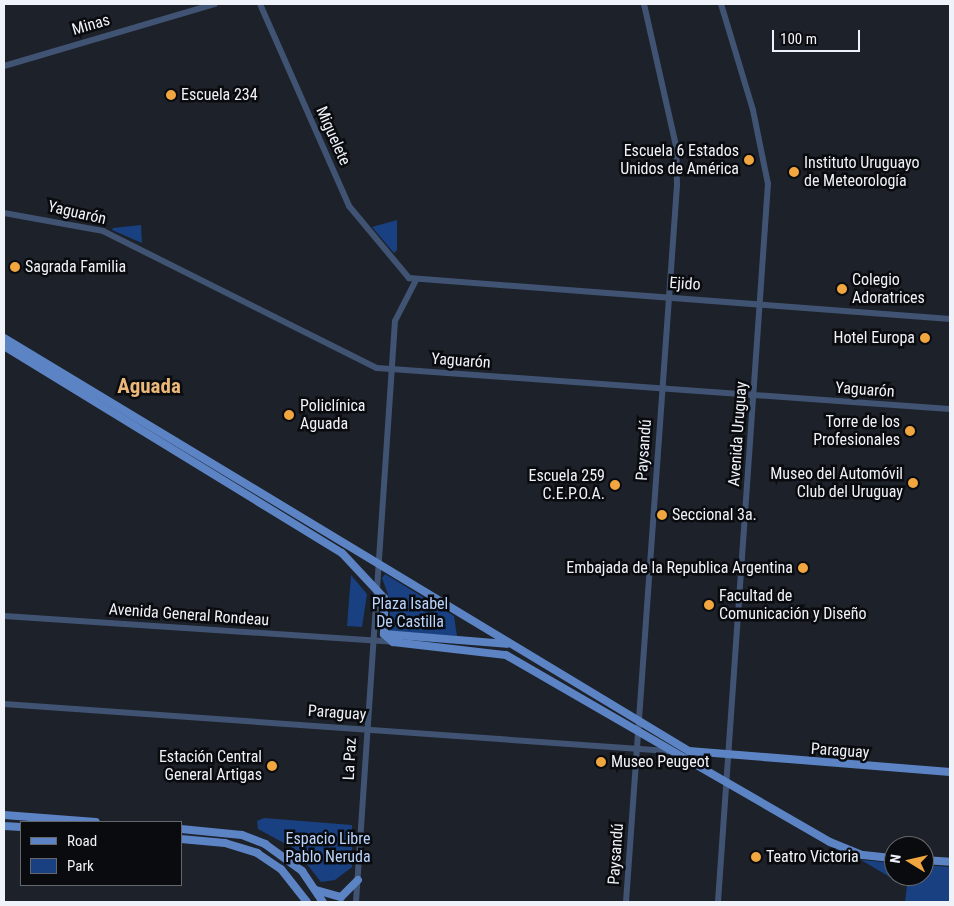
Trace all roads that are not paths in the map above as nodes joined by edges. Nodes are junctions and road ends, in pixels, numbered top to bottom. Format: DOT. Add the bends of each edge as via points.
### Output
graph roads {
  1 [pos="216,4"];
  2 [pos="260,4"];
  3 [pos="644,4"];
  4 [pos="721,4"];
  5 [pos="4,66"];
  6 [pos="4,213"];
  7 [pos="416,280"];
  8 [pos="669,297"];
  9 [pos="761,304"];
  10 [pos="950,318"];
  11 [pos="4,338"];
  12 [pos="4,346"];
  13 [pos="392,369"];
  14 [pos="662,389"];
  15 [pos="754,396"];
  16 [pos="950,409"];
  17 [pos="379,563"];
  18 [pos="376,587"];
  19 [pos="4,616"];
  20 [pos="384,634"];
  21 [pos="372,640"];
  22 [pos="393,642"];
  23 [pos="515,646"];
  24 [pos="4,704"];
  25 [pos="639,721"];
  26 [pos="366,728"];
  27 [pos="638,733"];
  28 [pos="637,749"];
  29 [pos="668,751"];
  30 [pos="729,757"];
  31 [pos="950,772"];
  32 [pos="727,782"];
  33 [pos="4,816"];
  34 [pos="80,821"];
  35 [pos="4,826"];
  36 [pos="20,827"];
  37 [pos="182,829"];
  38 [pos="182,839"];
  39 [pos="884,857"];
  40 [pos="934,861"];
  41 [pos="950,862"];
  42 [pos="358,880"];
  43 [pos="315,889"];
  44 [pos="308,902"];
  45 [pos="323,902"];
  46 [pos="356,902"];
  47 [pos="626,902"];
  48 [pos="718,902"];
  1 -- 5 [label="street, Minas"];
  2 -- 7 [label="street, Miguelete" via="349,206 400,267"];
  3 -- 8 [label="street, Paysandú" via="676,146"];
  4 -- 9 [label="street, Avenida Uruguay" via="753,110 768,184"];
  6 -- 13 [label="street, Yaguarón" via="103,231 352,359"];
  7 -- 8 [label="street, Ejido"];
  7 -- 13 [label="street, La Paz" via="395,321"];
  8 -- 9 [label="street, Ejido"];
  8 -- 14 [label="street, Paysandú"];
  9 -- 10 [label="street, Ejido"];
  9 -- 15 [label="street, Avenida Uruguay"];
  11 -- 17 [label="main road, Paraguay"];
  12 -- 18 [label="main road" via="342,553"];
  13 -- 14 [label="street, Yaguarón"];
  13 -- 17 [label="street, La Paz"];
  14 -- 15 [label="street, Yaguarón"];
  14 -- 25 [label="street, Paysandú"];
  15 -- 16 [label="street, Yaguarón"];
  15 -- 30 [label="street, Avenida Uruguay"];
  17 -- 18 [label="street, La Paz"];
  17 -- 23 [label="main road, Paraguay"];
  18 -- 20 [label="main road, La Paz" via="385,602"];
  18 -- 21 [label="street, La Paz"];
  19 -- 21 [label="street, Avenida General Rondeau"];
  20 -- 21 [label="street"];
  20 -- 22 [label="main road"];
  20 -- 23 [label="main road"];
  21 -- 22 [label="street, Avenida General Rondeau"];
  21 -- 26 [label="street, La Paz"];
  22 -- 27 [label="main road, Avenida General Rondeau" via="506,654"];
  23 -- 25 [label="main road, Paraguay"];
  24 -- 26 [label="street, Paraguay"];
  25 -- 27 [label="street, Paysandú"];
  25 -- 30 [label="main road, Paraguay" via="689,751"];
  26 -- 28 [label="street, Paraguay"];
  26 -- 42 [label="street, La Paz"];
  27 -- 28 [label="street, Paysandú"];
  27 -- 29 [label="main road, Avenida General Rondeau"];
  28 -- 29 [label="street, Paraguay"];
  28 -- 47 [label="street, Paysandú"];
  29 -- 32 [label="main road, Avenida General Rondeau"];
  30 -- 31 [label="main road, Paraguay"];
  30 -- 32 [label="street, Avenida Uruguay"];
  32 -- 39 [label="main road, Avenida General Rondeau" via="830,842 863,855"];
  32 -- 48 [label="street, Avenida Uruguay"];
  33 -- 34 [label="main road"];
  35 -- 36 [label="main road"];
  37 -- 43 [label="main road" via="227,832 264,844 289,859"];
  38 -- 44 [label="main road" via="225,842 257,853 281,869"];
  40 -- 41 [label="main road"];
  42 -- 43 [label="main road" via="341,897"];
  42 -- 46 [label="street, La Paz"];
  43 -- 45 [label="main road"];
}
